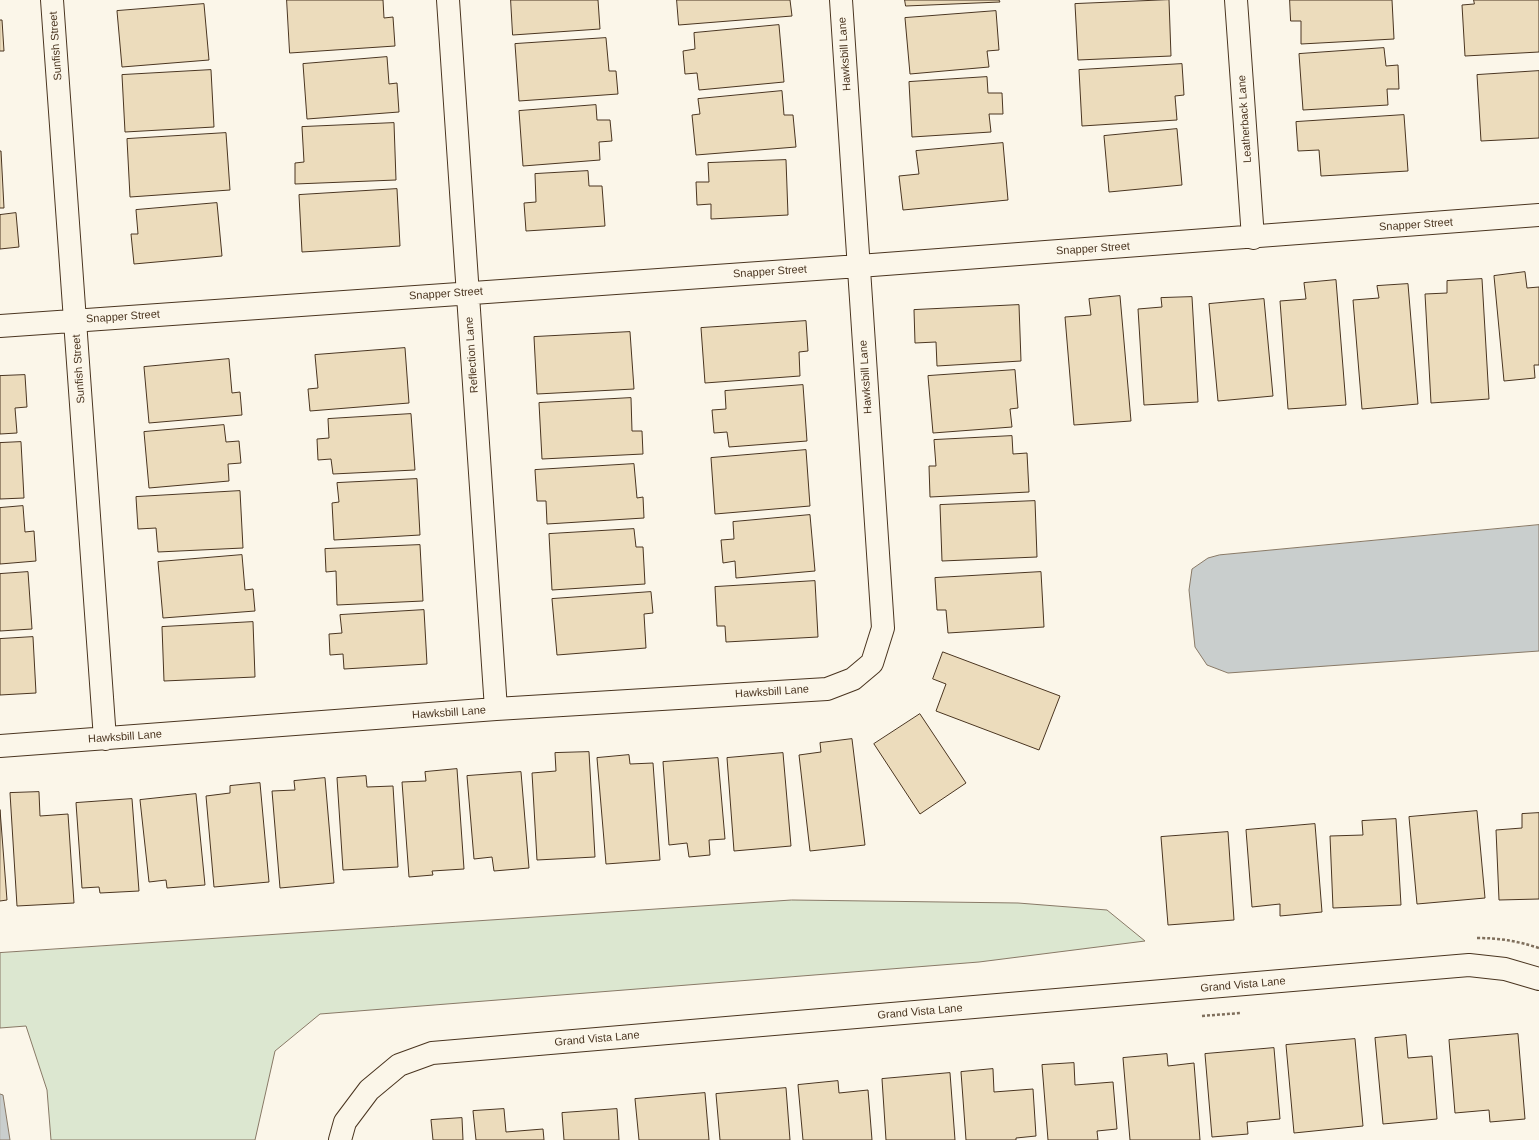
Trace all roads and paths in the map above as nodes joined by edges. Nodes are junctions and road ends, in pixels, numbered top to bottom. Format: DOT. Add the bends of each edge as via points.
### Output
graph roads {
  1 [pos="52,0"];
  2 [pos="448,0"];
  3 [pos="841,0"];
  4 [pos="1236,0"];
  5 [pos="1539,216"];
  6 [pos="1253,238"];
  7 [pos="859,266"];
  8 [pos="468,292"];
  9 [pos="75,321"];
  10 [pos="0,326"];
  11 [pos="496,710"];
  12 [pos="105,739"];
  13 [pos="0,746"];
  14 [pos="1539,979"];
  15 [pos="340,1140"];
  1 -- 9 [label="street, Sunfish Street"];
  2 -- 8 [label="street, Reflection Lane"];
  3 -- 7 [label="street, Hawksbill Lane"];
  4 -- 6 [label="street, Leatherback Lane"];
  5 -- 6 [label="street, Snapper Street"];
  6 -- 7 [label="street, Snapper Street"];
  7 -- 8 [label="street, Snapper Street"];
  7 -- 11 [label="street, Hawksbill Lane" via="883,628 872,663 853,679 827,689"];
  8 -- 9 [label="street, Snapper Street"];
  8 -- 11 [label="street, Reflection Lane"];
  9 -- 10 [label="street, Snapper Street"];
  9 -- 12 [label="street, Sunfish Street"];
  11 -- 12 [label="street, Hawksbill Lane"];
  12 -- 13 [label="street, Hawksbill Lane"];
  14 -- 15 [label="street, Grand Vista Lane" via="1505,969 1469,965 432,1053 399,1065 369,1090 345,1122"];
}
